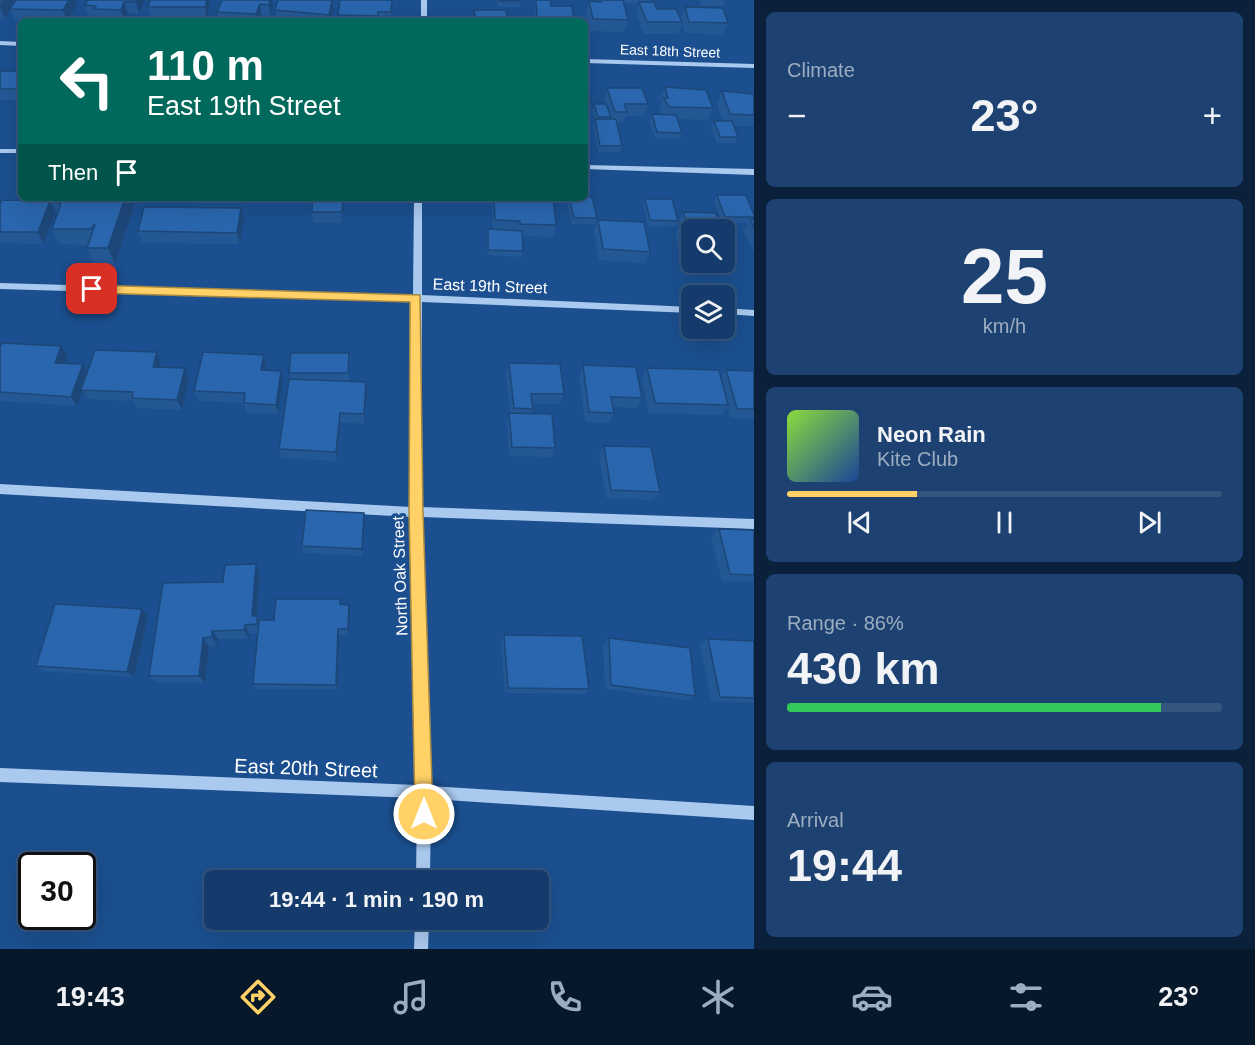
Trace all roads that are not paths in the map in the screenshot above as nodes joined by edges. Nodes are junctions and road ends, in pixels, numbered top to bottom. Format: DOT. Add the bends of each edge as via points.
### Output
graph roads {
  1 [pos="424,0"];
  2 [pos="424,18"];
  3 [pos="0,43"];
  4 [pos="18,44"];
  5 [pos="588,61"];
  6 [pos="754,66"];
  7 [pos="0,151"];
  8 [pos="18,152"];
  9 [pos="588,167"];
  10 [pos="754,172"];
  11 [pos="418,201"];
  12 [pos="0,286"];
  13 [pos="416,298"];
  14 [pos="681,310"];
  15 [pos="735,312"];
  16 [pos="754,313"];
  17 [pos="0,489"];
  18 [pos="416,512"];
  19 [pos="754,524"];
  20 [pos="0,775"];
  21 [pos="424,792"];
  22 [pos="754,813"];
  23 [pos="423,870"];
  24 [pos="422,930"];
  25 [pos="421,949"];
  1 -- 2 [label="street"];
  3 -- 4 [label="street"];
  5 -- 6 [label="street, East 18th Street"];
  7 -- 8 [label="street"];
  9 -- 10 [label="street"];
  11 -- 13 [label="street, North Oak Street"];
  12 -- 13 [label="street, East 19th Street"];
  13 -- 14 [label="street, East 19th Street"];
  13 -- 18 [label="street, North Oak Street"];
  15 -- 16 [label="street"];
  17 -- 18 [label="street"];
  18 -- 19 [label="street"];
  18 -- 21 [label="street, North Oak Street"];
  20 -- 21 [label="street, East 20th Street"];
  21 -- 22 [label="street, East 20th Street"];
  21 -- 23 [label="street, North Oak Street"];
  24 -- 25 [label="street"];
}
